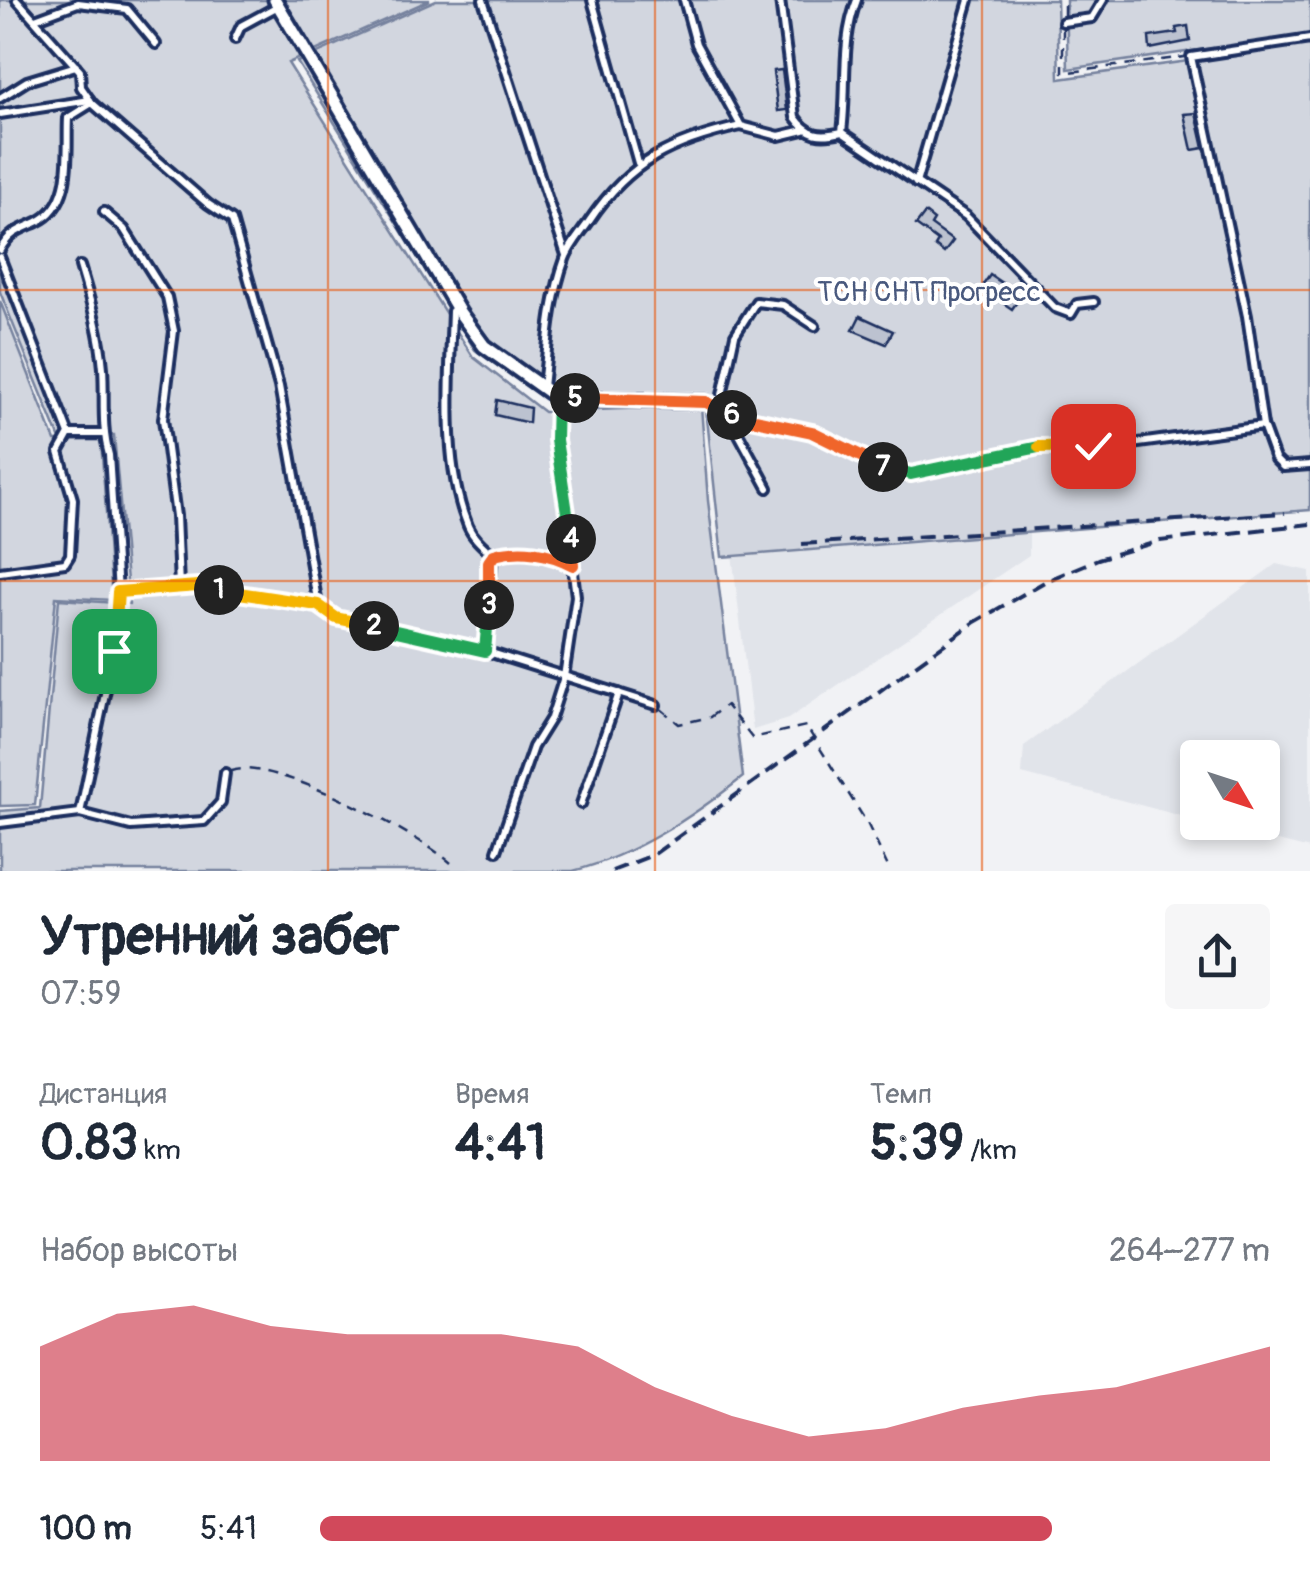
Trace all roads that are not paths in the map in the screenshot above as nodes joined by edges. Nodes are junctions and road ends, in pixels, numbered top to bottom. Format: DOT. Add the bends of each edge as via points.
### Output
graph roads {
  1 [pos="17,0"];
  2 [pos="483,0"];
  3 [pos="592,0"];
  4 [pos="684,0"];
  5 [pos="780,0"];
  6 [pos="857,0"];
  7 [pos="969,0"];
  8 [pos="1103,0"];
  9 [pos="276,3"];
  10 [pos="34,19"];
  11 [pos="1063,22"];
  12 [pos="236,39"];
  13 [pos="1310,39"];
  14 [pos="156,44"];
  15 [pos="76,66"];
  16 [pos="0,98"];
  17 [pos="91,102"];
  18 [pos="0,114"];
  19 [pos="741,126"];
  20 [pos="804,130"];
  21 [pos="842,132"];
  22 [pos="638,164"];
  23 [pos="916,183"];
  24 [pos="104,212"];
  25 [pos="0,254"];
  26 [pos="566,256"];
  27 [pos="80,266"];
  28 [pos="1094,302"];
  29 [pos="456,307"];
  30 [pos="816,326"];
  31 [pos="542,387"];
  32 [pos="557,398"];
  33 [pos="706,402"];
  34 [pos="720,410"];
  35 [pos="728,414"];
  36 [pos="1263,426"];
  37 [pos="69,434"];
  38 [pos="103,434"];
  39 [pos="1310,465"];
  40 [pos="768,488"];
  41 [pos="494,555"];
  42 [pos="573,565"];
  43 [pos="0,572"];
  44 [pos="179,587"];
  45 [pos="118,592"];
  46 [pos="318,605"];
  47 [pos="485,651"];
  48 [pos="564,677"];
  49 [pos="619,693"];
  50 [pos="656,705"];
  51 [pos="225,773"];
  52 [pos="581,804"];
  53 [pos="80,812"];
  54 [pos="0,823"];
  55 [pos="496,851"];
  1 -- 10 [label="lane"];
  2 -- 26 [label="lane"];
  3 -- 22 [label="lane"];
  4 -- 19 [label="lane" via="696,44"];
  5 -- 20 [label="lane" via="795,117"];
  6 -- 21 [label="lane" via="845,29"];
  7 -- 23 [label="lane"];
  8 -- 11 [label="lane" via="1092,18"];
  9 -- 12 [label="lane" via="241,26"];
  9 -- 29 [label="street"];
  10 -- 14 [label="lane" via="78,3 127,9"];
  10 -- 15 [label="lane"];
  13 -- 36 [label="lane" via="1190,56 1248,316"];
  15 -- 16 [label="lane"];
  15 -- 17 [label="lane"];
  17 -- 18 [label="lane"];
  17 -- 25 [label="lane" via="68,118 69,174 57,201 42,220 8,236"];
  17 -- 46 [label="lane" via="232,220 279,386"];
  19 -- 20 [label="lane" via="779,136"];
  19 -- 22 [label="lane" via="676,144"];
  20 -- 21 [label="lane"];
  21 -- 23 [label="lane"];
  22 -- 26 [label="lane"];
  23 -- 28 [label="lane" via="966,216 1055,308 1071,314 1077,304"];
  24 -- 44 [label="lane" via="124,228 168,297 174,331 163,419"];
  25 -- 37 [label="lane"];
  26 -- 31 [label="lane" via="552,304"];
  27 -- 38 [label="lane" via="97,323"];
  29 -- 31 [label="street" via="484,346"];
  29 -- 41 [label="lane" via="452,376 459,488 468,529"];
  30 -- 34 [label="lane" via="783,305 756,302 735,336"];
  31 -- 32 [label="street"];
  32 -- 33 [label="street"];
  32 -- 42 [label="lane" via="556,440"];
  33 -- 34 [label="lane"];
  34 -- 35 [label="lane"];
  35 -- 36 [label="lane" via="812,432 911,474 1057,444 1124,445"];
  35 -- 40 [label="lane"];
  36 -- 39 [label="lane" via="1283,467"];
  37 -- 38 [label="lane"];
  37 -- 43 [label="lane" via="60,452 73,499 70,555 53,568"];
  38 -- 45 [label="lane"];
  41 -- 42 [label="lane" via="554,555"];
  41 -- 47 [label="lane"];
  42 -- 48 [label="lane" via="576,596"];
  44 -- 45 [label="lane"];
  44 -- 46 [label="lane"];
  45 -- 53 [label="lane" via="114,651"];
  46 -- 47 [label="lane" via="336,618"];
  47 -- 48 [label="lane"];
  48 -- 49 [label="lane"];
  48 -- 55 [label="lane"];
  49 -- 50 [label="lane"];
  49 -- 52 [label="lane"];
  51 -- 53 [label="lane" via="221,802 204,821 131,826"];
  53 -- 54 [label="lane"];
}
